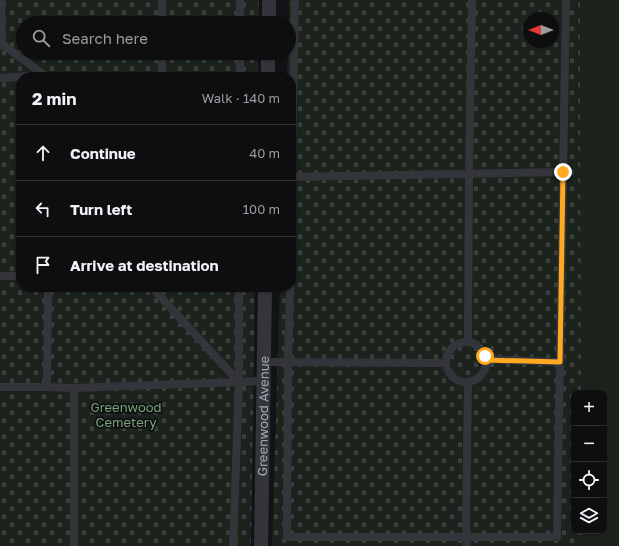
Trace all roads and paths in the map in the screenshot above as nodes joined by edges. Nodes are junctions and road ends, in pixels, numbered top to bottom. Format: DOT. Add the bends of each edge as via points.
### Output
graph roads {
  1 [pos="1,0"];
  2 [pos="162,0"];
  3 [pos="240,0"];
  4 [pos="269,0"];
  5 [pos="295,0"];
  6 [pos="472,0"];
  7 [pos="566,0"];
  8 [pos="162,16"];
  9 [pos="240,16"];
  10 [pos="269,16"];
  11 [pos="295,16"];
  12 [pos="1,45"];
  13 [pos="16,55"];
  14 [pos="23,60"];
  15 [pos="162,60"];
  16 [pos="240,60"];
  17 [pos="268,60"];
  18 [pos="294,60"];
  19 [pos="40,72"];
  20 [pos="162,72"];
  21 [pos="240,72"];
  22 [pos="268,72"];
  23 [pos="294,72"];
  24 [pos="16,77"];
  25 [pos="0,78"];
  26 [pos="563,172"];
  27 [pos="469,174"];
  28 [pos="296,177"];
  29 [pos="0,276"];
  30 [pos="16,276"];
  31 [pos="48,292"];
  32 [pos="157,292"];
  33 [pos="239,292"];
  34 [pos="265,292"];
  35 [pos="290,292"];
  36 [pos="468,342"];
  37 [pos="486,360"];
  38 [pos="264,362"];
  39 [pos="288,362"];
  40 [pos="560,362"];
  41 [pos="446,363"];
  42 [pos="264,381"];
  43 [pos="239,382"];
  44 [pos="468,382"];
  45 [pos="48,386"];
  46 [pos="0,387"];
  47 [pos="74,388"];
  48 [pos="287,537"];
  49 [pos="467,542"];
  50 [pos="74,546"];
  51 [pos="233,546"];
  52 [pos="261,546"];
  53 [pos="287,546"];
  1 -- 12 [label="street"];
  2 -- 8 [label="street"];
  3 -- 9 [label="street"];
  4 -- 10 [label="street"];
  5 -- 11 [label="street"];
  6 -- 27 [label="street"];
  7 -- 26 [label="street"];
  12 -- 13 [label="street"];
  14 -- 19 [label="street"];
  15 -- 20 [label="street"];
  16 -- 21 [label="street"];
  17 -- 22 [label="street"];
  18 -- 23 [label="street"];
  24 -- 25 [label="street"];
  26 -- 27 [label="street"];
  26 -- 40 [label="street"];
  27 -- 28 [label="street"];
  27 -- 36 [label="street"];
  29 -- 30 [label="street"];
  31 -- 45 [label="street"];
  32 -- 43 [label="street"];
  33 -- 43 [label="street"];
  34 -- 38 [label="street, Greenwood Avenue"];
  35 -- 39 [label="street"];
  36 -- 37 [label="street" via="483,350"];
  36 -- 41 [label="street" via="454,345"];
  37 -- 40 [label="street"];
  37 -- 44 [label="street" via="483,373"];
  38 -- 39 [label="street"];
  38 -- 42 [label="street, Greenwood Avenue"];
  39 -- 41 [label="street"];
  39 -- 48 [label="street"];
  40 -- 49 [label="street" via="557,537"];
  41 -- 44 [label="street" via="447,369 455,379"];
  42 -- 43 [label="street"];
  42 -- 52 [label="street, Greenwood Avenue"];
  43 -- 47 [label="street"];
  43 -- 51 [label="street"];
  44 -- 49 [label="street"];
  45 -- 46 [label="street"];
  45 -- 47 [label="street"];
  47 -- 50 [label="street"];
  48 -- 49 [label="street"];
  48 -- 53 [label="street"];
}
